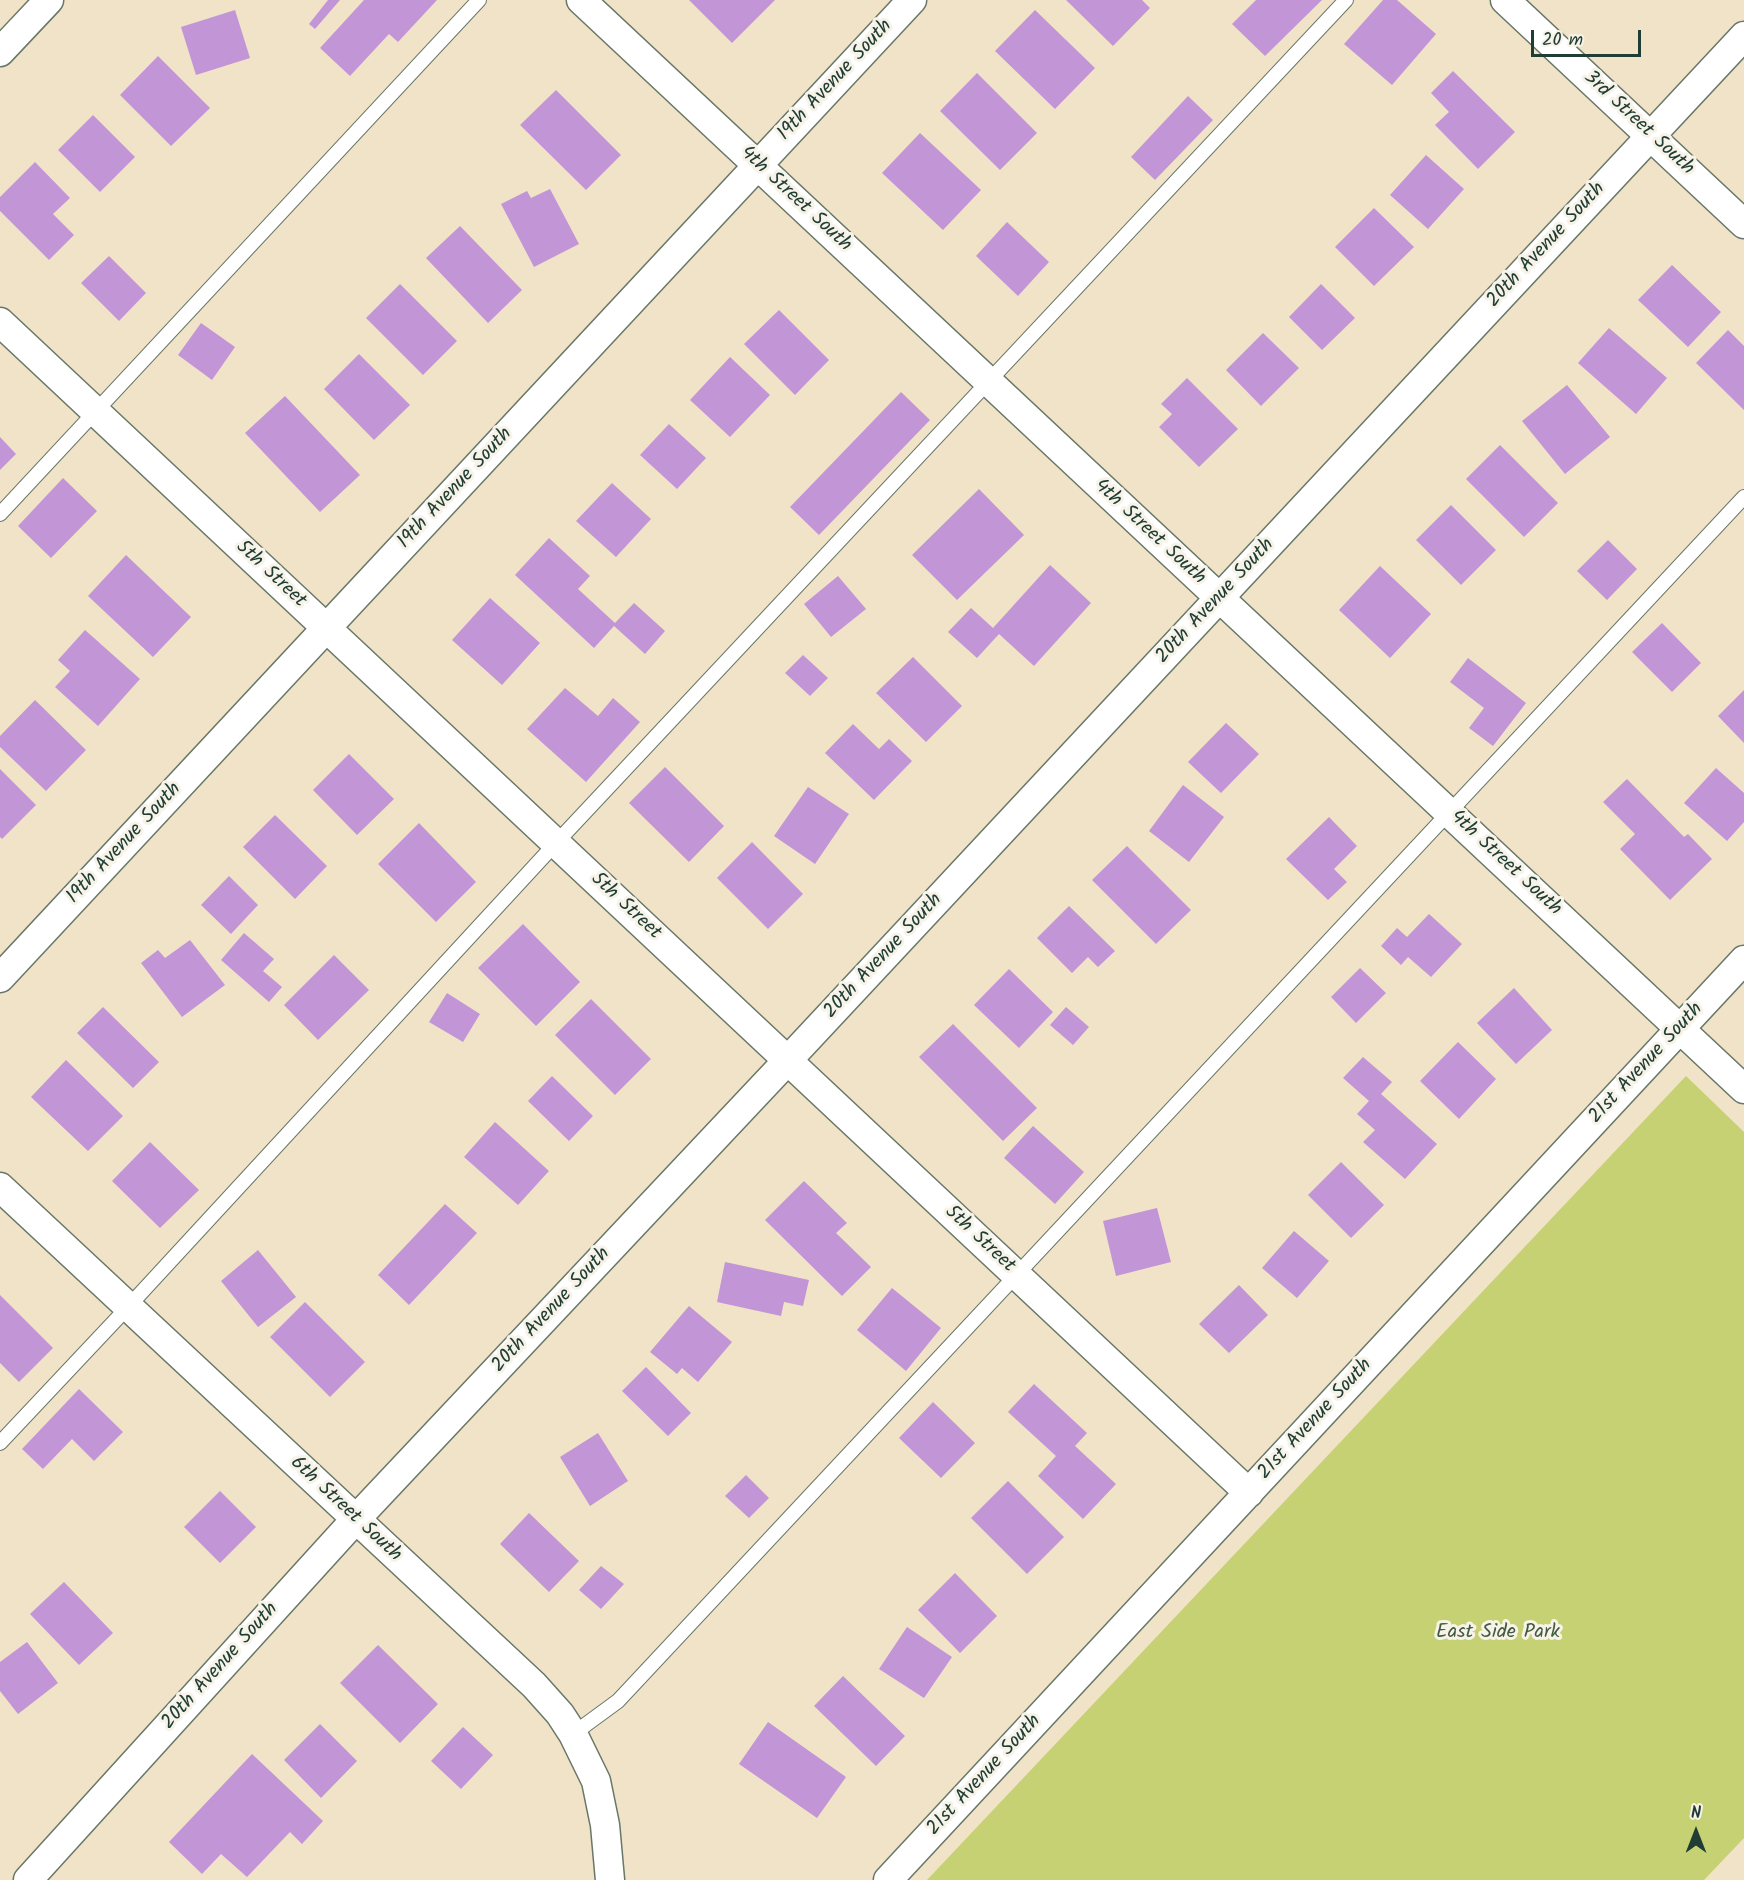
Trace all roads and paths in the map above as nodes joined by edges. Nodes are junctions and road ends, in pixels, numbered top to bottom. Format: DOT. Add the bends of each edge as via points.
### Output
graph roads {
  1 [pos="49,0"];
  2 [pos="479,0"];
  3 [pos="582,0"];
  4 [pos="912,0"];
  5 [pos="1346,0"];
  6 [pos="1505,0"];
  7 [pos="1744,36"];
  8 [pos="0,52"];
  9 [pos="1650,136"];
  10 [pos="757,165"];
  11 [pos="1744,224"];
  12 [pos="0,322"];
  13 [pos="989,383"];
  14 [pos="96,412"];
  15 [pos="1744,496"];
  16 [pos="0,514"];
  17 [pos="1220,598"];
  18 [pos="327,628"];
  19 [pos="1448,811"];
  20 [pos="556,843"];
  21 [pos="1744,960"];
  22 [pos="0,978"];
  23 [pos="1679,1029"];
  24 [pos="788,1060"];
  25 [pos="1744,1089"];
  26 [pos="0,1187"];
  27 [pos="1018,1276"];
  28 [pos="128,1307"];
  29 [pos="0,1443"];
  30 [pos="1249,1493"];
  31 [pos="355,1520"];
  32 [pos="573,1734"];
  33 [pos="28,1880"];
  34 [pos="610,1880"];
  35 [pos="888,1880"];
  1 -- 8 [label="street"];
  2 -- 14 [label="lane"];
  3 -- 10 [label="street, 4th Street South"];
  4 -- 10 [label="street, 19th Avenue South"];
  5 -- 13 [label="lane"];
  6 -- 9 [label="street, 3rd Street South"];
  7 -- 9 [label="street, 20th Avenue South"];
  9 -- 11 [label="street, 3rd Street South"];
  9 -- 17 [label="street, 20th Avenue South"];
  10 -- 13 [label="street, 4th Street South"];
  10 -- 18 [label="street, 19th Avenue South"];
  12 -- 14 [label="street, 5th Street"];
  13 -- 17 [label="street, 4th Street South"];
  13 -- 20 [label="lane"];
  14 -- 16 [label="lane"];
  14 -- 18 [label="street, 5th Street"];
  15 -- 19 [label="lane"];
  17 -- 19 [label="street, 4th Street South"];
  17 -- 24 [label="street, 20th Avenue South"];
  18 -- 20 [label="street, 5th Street"];
  18 -- 22 [label="street, 19th Avenue South"];
  19 -- 23 [label="street, 4th Street South"];
  19 -- 27 [label="lane"];
  20 -- 24 [label="street, 5th Street"];
  20 -- 28 [label="lane"];
  21 -- 23 [label="street, 21st Avenue South"];
  23 -- 25 [label="street, 4th Street South"];
  23 -- 30 [label="street, 21st Avenue South"];
  24 -- 27 [label="street, 5th Street"];
  24 -- 31 [label="street, 20th Avenue South"];
  26 -- 28 [label="street, 6th Street South"];
  27 -- 30 [label="street, 5th Street"];
  27 -- 32 [label="lane" via="618,1701"];
  28 -- 29 [label="lane"];
  28 -- 31 [label="street, 6th Street South"];
  30 -- 35 [label="street, 21st Avenue South"];
  31 -- 32 [label="street, 6th Street South" via="534,1685"];
  31 -- 33 [label="street, 20th Avenue South"];
  32 -- 34 [label="street, 6th Street South" via="596,1781"];
}
